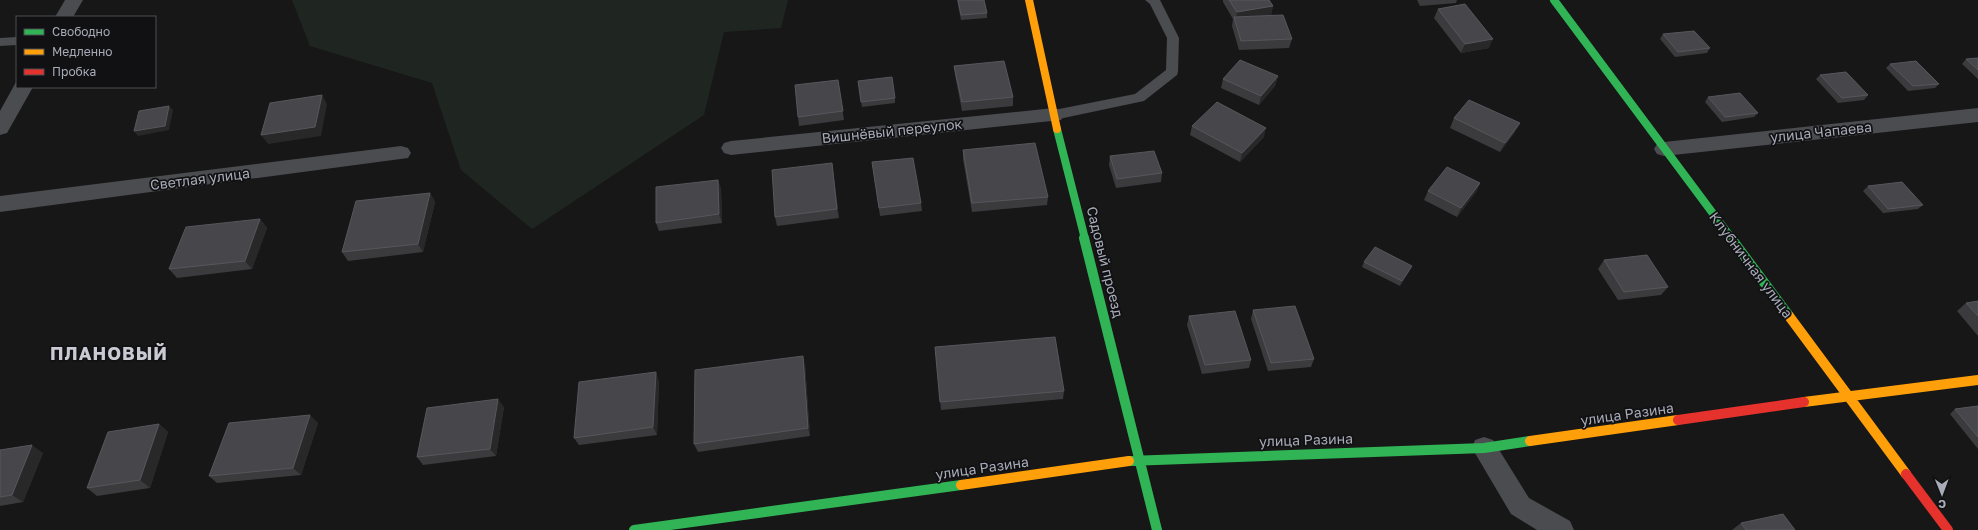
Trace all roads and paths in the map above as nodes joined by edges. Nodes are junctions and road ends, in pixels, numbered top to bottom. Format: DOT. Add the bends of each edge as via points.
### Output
graph roads {
  1 [pos="74,0"];
  2 [pos="1029,0"];
  3 [pos="1151,0"];
  4 [pos="1554,0"];
  5 [pos="65,16"];
  6 [pos="16,41"];
  7 [pos="0,42"];
  8 [pos="22,88"];
  9 [pos="1054,115"];
  10 [pos="1978,115"];
  11 [pos="0,128"];
  12 [pos="731,148"];
  13 [pos="1664,149"];
  14 [pos="401,153"];
  15 [pos="0,204"];
  16 [pos="1978,380"];
  17 [pos="1848,396"];
  18 [pos="1484,448"];
  19 [pos="1139,460"];
  20 [pos="634,530"];
  21 [pos="1157,530"];
  22 [pos="1561,530"];
  23 [pos="1948,530"];
  1 -- 5 [label="street"];
  2 -- 9 [label="street, Садовый проезд"];
  3 -- 9 [label="lane" via="1155,2 1173,38 1172,72 1139,98"];
  4 -- 13 [label="street, Клубничная улица"];
  6 -- 7 [label="lane"];
  8 -- 11 [label="street"];
  9 -- 12 [label="street, Вишнёвый переулок"];
  9 -- 19 [label="street, Садовый проезд"];
  10 -- 13 [label="street, улица Чапаева"];
  13 -- 17 [label="street, Клубничная улица"];
  14 -- 15 [label="street, Светлая улица"];
  16 -- 17 [label="street, улица Разина"];
  17 -- 18 [label="street, улица Разина"];
  17 -- 23 [label="street, Клубничная улица"];
  18 -- 19 [label="street, улица Разина"];
  18 -- 22 [label="street" via="1520,506"];
  19 -- 20 [label="street, улица Разина"];
  19 -- 21 [label="street, Садовый проезд"];
}
